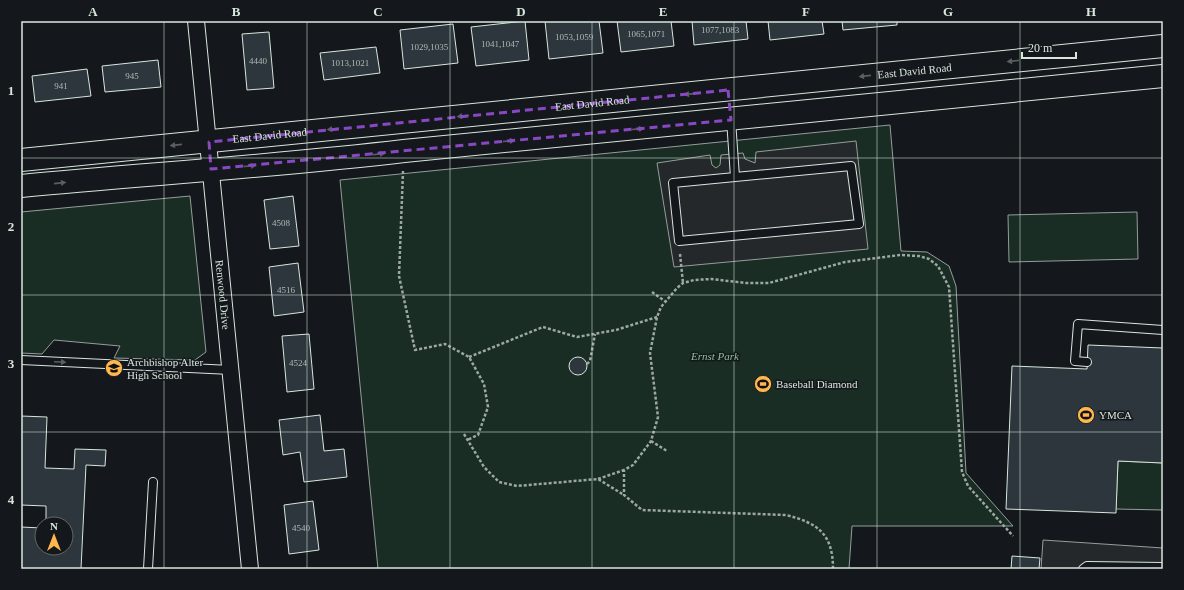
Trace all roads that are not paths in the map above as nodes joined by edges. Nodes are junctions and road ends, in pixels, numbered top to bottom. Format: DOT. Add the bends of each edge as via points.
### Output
graph roads {
  1 [pos="196,21"];
  2 [pos="1163,46"];
  3 [pos="1163,76"];
  4 [pos="728,90"];
  5 [pos="731,120"];
  6 [pos="209,142"];
  7 [pos="21,160"];
  8 [pos="211,169"];
  9 [pos="735,177"];
  10 [pos="21,186"];
  11 [pos="1163,330"];
  12 [pos="21,360"];
  13 [pos="1087,362"];
  14 [pos="231,370"];
  15 [pos="153,482"];
  16 [pos="1163,567"];
  17 [pos="148,569"];
  18 [pos="250,569"];
  19 [pos="1083,569"];
  1 -- 6 [label="street, Renwood Drive"];
  2 -- 4 [label="street, East David Road, one-way"];
  3 -- 5 [label="street"];
  4 -- 5 [label="street"];
  4 -- 6 [label="street, East David Road, one-way"];
  8 -- 5 [label="street, one-way"];
  5 -- 9 [label="lane"];
  6 -- 7 [label="street, East David Road, one-way"];
  6 -- 8 [label="street, Renwood Drive"];
  10 -- 8 [label="street, one-way"];
  8 -- 14 [label="street, Renwood Drive"];
  9 -- 9 [label="lane" via="851,166 858,224 679,241 673,183"];
  11 -- 13 [label="lane" via="1078,324 1075,361"];
  12 -- 14 [label="lane, one-way"];
  14 -- 18 [label="street, Renwood Drive"];
  15 -- 17 [label="lane"];
  16 -- 19 [label="lane" via="1087,566"];
}
